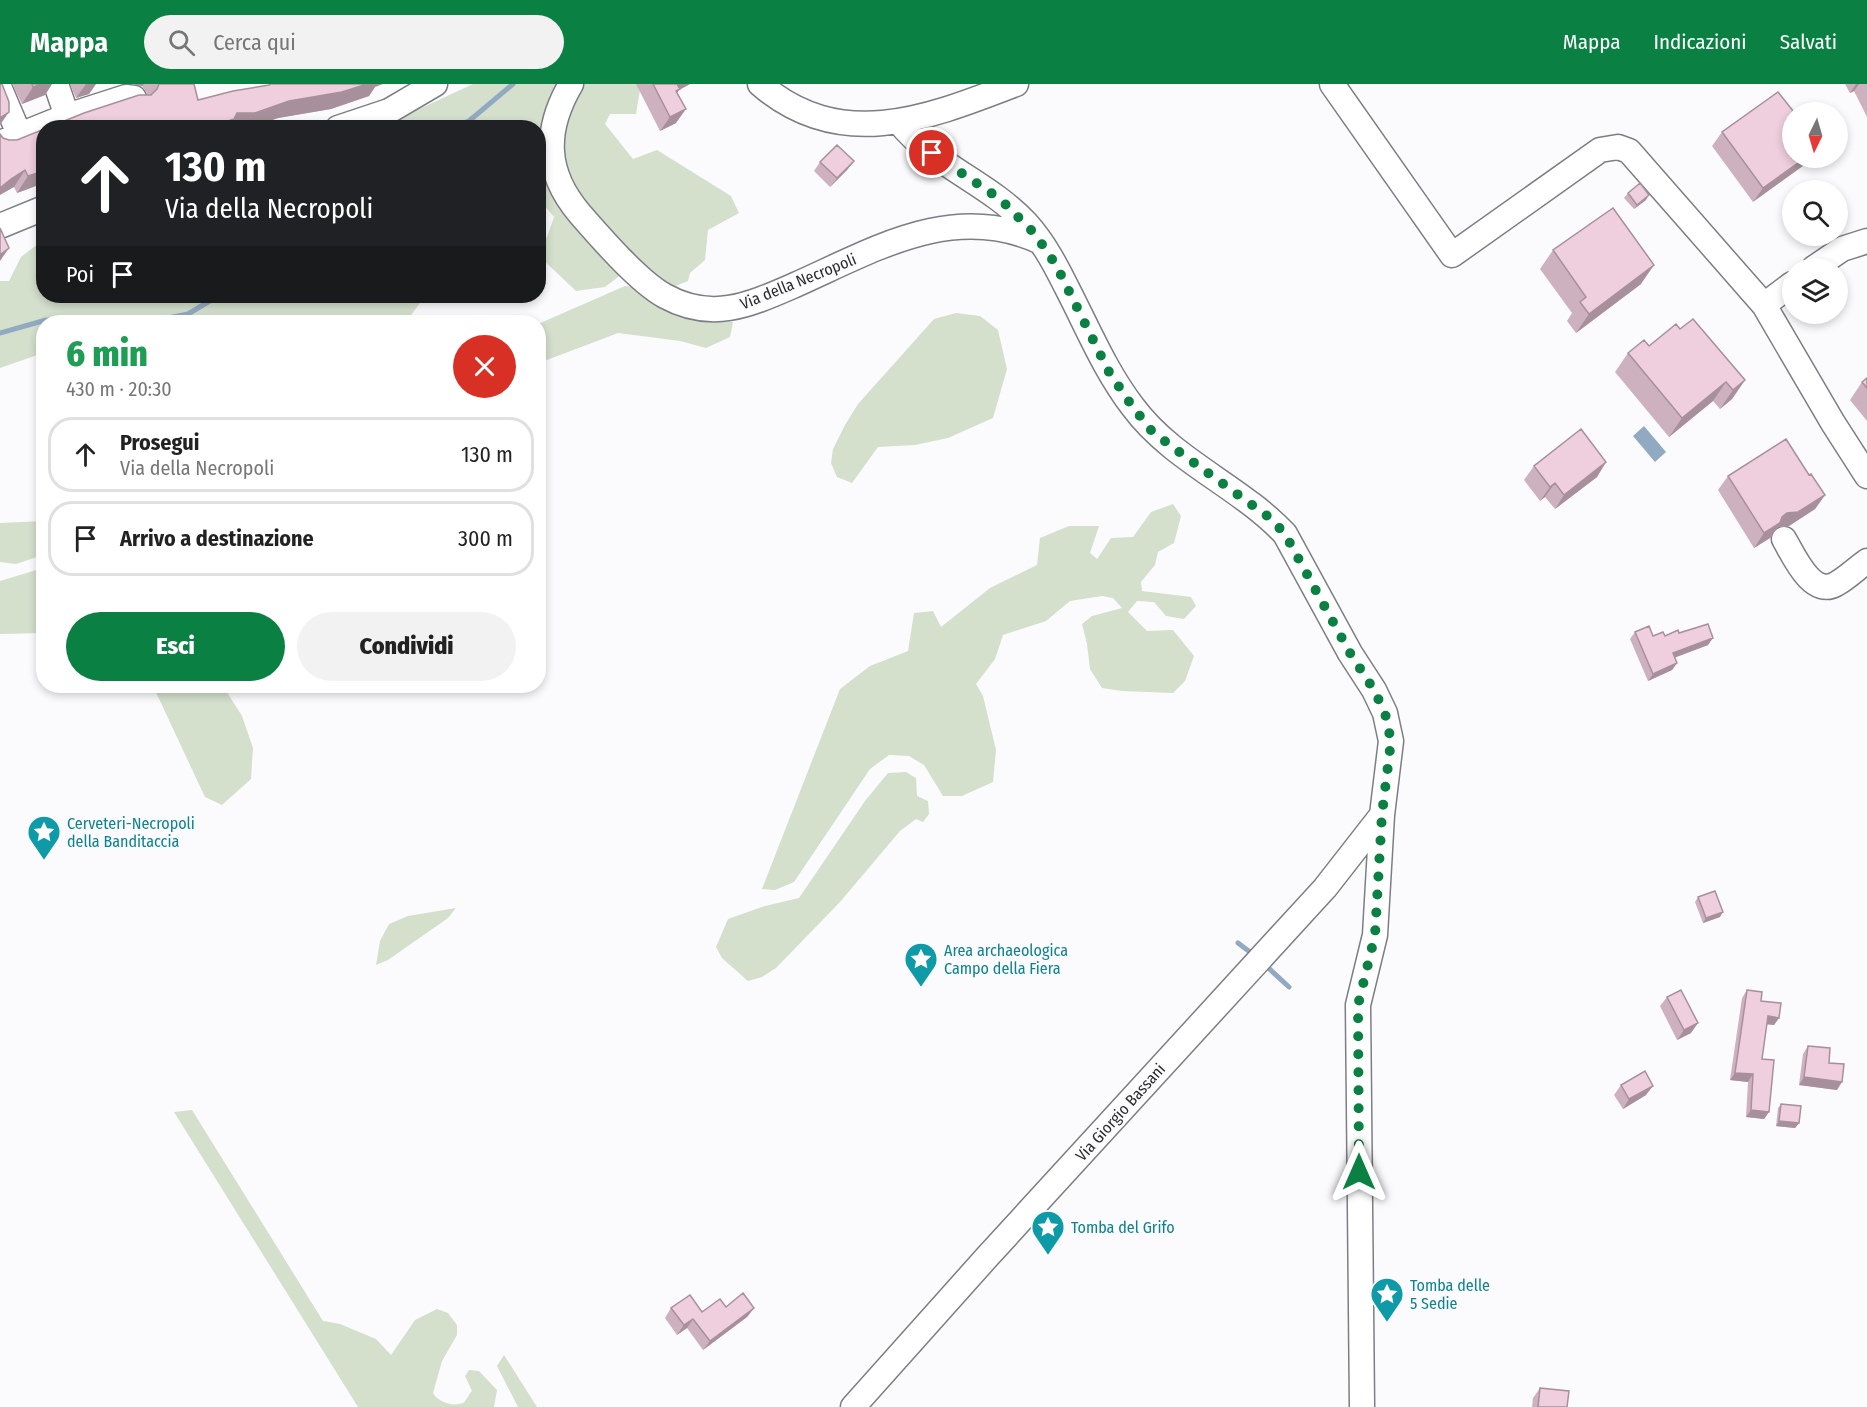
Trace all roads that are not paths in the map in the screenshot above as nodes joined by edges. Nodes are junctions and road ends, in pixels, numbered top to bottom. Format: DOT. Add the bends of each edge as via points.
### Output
graph roads {
  1 [pos="56,84"];
  2 [pos="435,84"];
  3 [pos="571,84"];
  4 [pos="760,84"];
  5 [pos="1016,84"];
  6 [pos="1332,84"];
  7 [pos="0,89"];
  8 [pos="142,90"];
  9 [pos="67,116"];
  10 [pos="56,120"];
  11 [pos="362,120"];
  12 [pos="899,122"];
  13 [pos="36,128"];
  14 [pos="9,138"];
  15 [pos="36,211"];
  16 [pos="0,226"];
  17 [pos="1867,241"];
  18 [pos="1043,243"];
  19 [pos="1829,258"];
  20 [pos="1782,292"];
  21 [pos="1764,305"];
  22 [pos="1867,476"];
  23 [pos="1784,539"];
  24 [pos="1867,561"];
  25 [pos="1382,814"];
  26 [pos="853,1407"];
  27 [pos="1362,1407"];
  1 -- 9 [label="street"];
  2 -- 11 [label="street" via="389,111"];
  3 -- 18 [label="street, Via della Necropoli" via="558,110 551,143 561,187 582,216 643,280 686,305 712,310 747,305 897,240 939,229 996,228"];
  4 -- 12 [label="street" via="793,107 816,116 860,124"];
  5 -- 12 [label="street" via="948,110"];
  6 -- 21 [label="street" via="1452,255 1600,150 1618,147 1633,155"];
  7 -- 14 [label="street"];
  8 -- 9 [label="street"];
  9 -- 10 [label="street"];
  12 -- 18 [label="street" via="932,153 1009,206"];
  13 -- 14 [label="street"];
  15 -- 16 [label="street"];
  17 -- 19 [label="street"];
  18 -- 25 [label="street" via="1109,372 1151,430 1270,518 1285,534 1385,713 1391,741"];
  20 -- 21 [label="street"];
  21 -- 22 [label="street"];
  23 -- 24 [label="street" via="1819,587 1834,585"];
  25 -- 26 [label="street, Via Giorgio Bassani" via="1325,888"];
  25 -- 27 [label="street" via="1375,935 1358,1005"];
}
